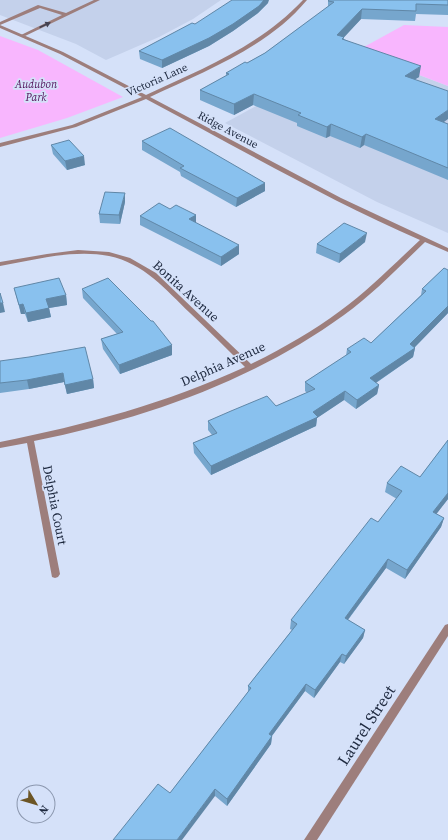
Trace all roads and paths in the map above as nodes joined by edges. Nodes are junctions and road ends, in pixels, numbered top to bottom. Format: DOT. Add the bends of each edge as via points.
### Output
graph roads {
  1 [pos="98,0"];
  2 [pos="305,0"];
  3 [pos="66,14"];
  4 [pos="0,25"];
  5 [pos="23,35"];
  6 [pos="146,97"];
  7 [pos="0,145"];
  8 [pos="424,240"];
  9 [pos="448,250"];
  10 [pos="0,264"];
  11 [pos="250,367"];
  12 [pos="30,439"];
  13 [pos="0,445"];
  14 [pos="55,574"];
  15 [pos="448,629"];
  16 [pos="310,840"];
  1 -- 3 [label="street"];
  2 -- 6 [label="street, Victoria Lane" via="284,21 244,49"];
  3 -- 4 [label="street" via="40,6"];
  5 -- 3 [label="street, one-way"];
  4 -- 5 [label="street, Ridge Avenue"];
  5 -- 6 [label="street, Ridge Avenue" via="51,46"];
  6 -- 7 [label="street, Victoria Lane" via="74,126"];
  6 -- 8 [label="street, Ridge Avenue" via="312,185"];
  8 -- 9 [label="street, Ridge Avenue"];
  8 -- 11 [label="street, Delphia Avenue" via="342,313 296,343"];
  10 -- 11 [label="street, Bonita Avenue" via="75,252 93,252 124,258 139,264 154,274"];
  11 -- 12 [label="street, Delphia Avenue" via="172,400 74,430"];
  12 -- 13 [label="street, Delphia Avenue"];
  12 -- 14 [label="street, Delphia Court"];
  15 -- 16 [label="street, Laurel Street"];
}
